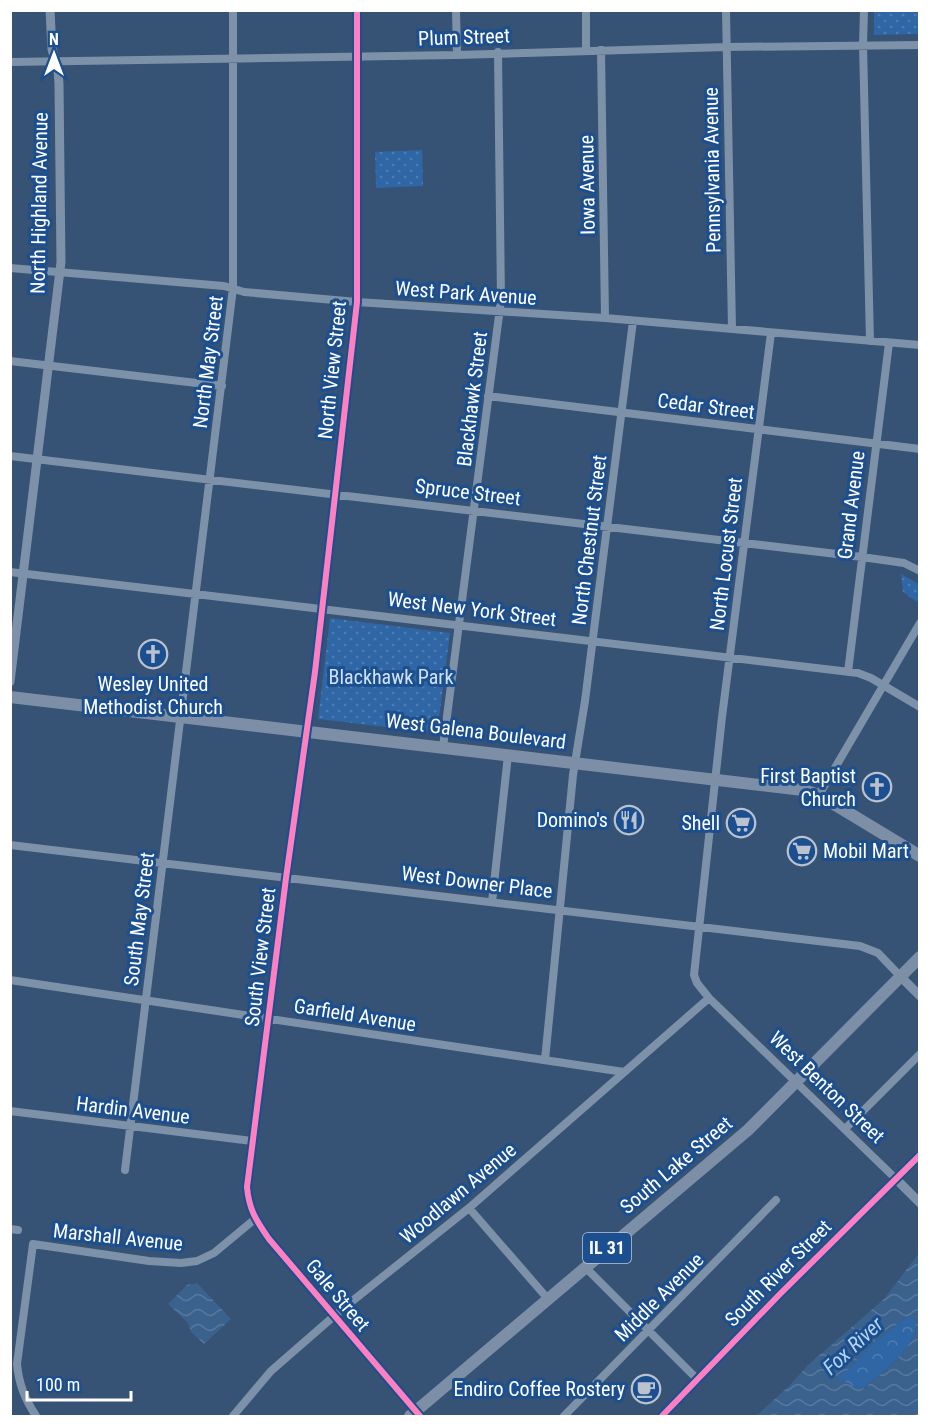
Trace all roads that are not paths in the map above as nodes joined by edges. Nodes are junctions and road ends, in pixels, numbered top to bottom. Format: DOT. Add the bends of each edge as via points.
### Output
graph roads {
  1 [pos="51,10"];
  2 [pos="233,10"];
  3 [pos="357,10"];
  4 [pos="456,10"];
  5 [pos="585,10"];
  6 [pos="726,10"];
  7 [pos="864,10"];
  8 [pos="863,45"];
  9 [pos="920,45"];
  10 [pos="726,47"];
  11 [pos="586,50"];
  12 [pos="602,50"];
  13 [pos="498,52"];
  14 [pos="456,55"];
  15 [pos="357,56"];
  16 [pos="233,58"];
  17 [pos="55,61"];
  18 [pos="10,62"];
  19 [pos="10,268"];
  20 [pos="60,271"];
  21 [pos="233,288"];
  22 [pos="357,302"];
  23 [pos="500,312"];
  24 [pos="605,318"];
  25 [pos="633,321"];
  26 [pos="732,330"];
  27 [pos="771,333"];
  28 [pos="870,341"];
  29 [pos="889,343"];
  30 [pos="920,345"];
  31 [pos="10,361"];
  32 [pos="49,365"];
  33 [pos="222,386"];
  34 [pos="488,396"];
  35 [pos="622,412"];
  36 [pos="759,429"];
  37 [pos="876,443"];
  38 [pos="920,449"];
  39 [pos="10,456"];
  40 [pos="38,460"];
  41 [pos="210,480"];
  42 [pos="336,494"];
  43 [pos="474,510"];
  44 [pos="608,525"];
  45 [pos="744,543"];
  46 [pos="862,556"];
  47 [pos="10,572"];
  48 [pos="920,572"];
  49 [pos="24,573"];
  50 [pos="196,594"];
  51 [pos="322,608"];
  52 [pos="920,623"];
  53 [pos="460,625"];
  54 [pos="593,640"];
  55 [pos="730,657"];
  56 [pos="848,672"];
  57 [pos="10,682"];
  58 [pos="883,685"];
  59 [pos="10,697"];
  60 [pos="920,708"];
  61 [pos="182,716"];
  62 [pos="308,732"];
  63 [pos="443,747"];
  64 [pos="508,755"];
  65 [pos="576,763"];
  66 [pos="715,779"];
  67 [pos="819,795"];
  68 [pos="10,845"];
  69 [pos="920,856"];
  70 [pos="162,863"];
  71 [pos="286,878"];
  72 [pos="492,902"];
  73 [pos="559,910"];
  74 [pos="699,927"];
  75 [pos="920,957"];
  76 [pos="900,976"];
  77 [pos="10,980"];
  78 [pos="920,996"];
  79 [pos="708,998"];
  80 [pos="146,1001"];
  81 [pos="269,1018"];
  82 [pos="920,1054"];
  83 [pos="545,1060"];
  84 [pos="624,1072"];
  85 [pos="796,1081"];
  86 [pos="10,1111"];
  87 [pos="130,1126"];
  88 [pos="845,1129"];
  89 [pos="252,1141"];
  90 [pos="920,1155"];
  91 [pos="125,1170"];
  92 [pos="896,1179"];
  93 [pos="248,1187"];
  94 [pos="776,1200"];
  95 [pos="920,1203"];
  96 [pos="468,1208"];
  97 [pos="255,1219"];
  98 [pos="585,1267"];
  99 [pos="548,1299"];
  100 [pos="334,1317"];
  101 [pos="649,1331"];
  102 [pos="698,1380"];
  103 [pos="415,1415"];
  104 [pos="36,1416"];
  105 [pos="232,1416"];
  106 [pos="564,1416"];
  107 [pos="662,1416"];
  1 -- 17 [label="street, North Highland Avenue"];
  2 -- 16 [label="street, North May Street"];
  3 -- 15 [label="street, North View Street"];
  4 -- 14 [label="street"];
  5 -- 11 [label="street"];
  6 -- 10 [label="street, Pennsylvania Avenue"];
  7 -- 8 [label="street"];
  8 -- 9 [label="street, Plum Street"];
  8 -- 10 [label="street, Plum Street"];
  8 -- 28 [label="street"];
  10 -- 12 [label="street, Plum Street"];
  10 -- 26 [label="street, Pennsylvania Avenue"];
  11 -- 12 [label="street, Plum Street"];
  11 -- 13 [label="street, Plum Street"];
  12 -- 24 [label="street, Iowa Avenue"];
  13 -- 14 [label="street, Plum Street"];
  13 -- 23 [label="street, Blackhawk Street"];
  14 -- 15 [label="street, Plum Street"];
  15 -- 16 [label="street, Plum Street"];
  15 -- 22 [label="street, North View Street"];
  16 -- 17 [label="street, Plum Street"];
  16 -- 21 [label="street, North May Street"];
  17 -- 18 [label="street, Plum Street"];
  17 -- 20 [label="street, North Highland Avenue" via="59,84"];
  19 -- 20 [label="street, West Park Avenue"];
  20 -- 21 [label="street, West Park Avenue"];
  20 -- 32 [label="street, North Highland Avenue"];
  21 -- 22 [label="street, West Park Avenue"];
  21 -- 33 [label="street, North May Street"];
  22 -- 23 [label="street, West Park Avenue"];
  22 -- 42 [label="street, North View Street"];
  23 -- 24 [label="street, West Park Avenue"];
  23 -- 34 [label="street, Blackhawk Street"];
  24 -- 25 [label="street, West Park Avenue"];
  25 -- 26 [label="street, West Park Avenue"];
  25 -- 35 [label="street, North Chestnut Street"];
  26 -- 27 [label="street, West Park Avenue"];
  27 -- 28 [label="street, West Park Avenue"];
  27 -- 36 [label="street, North Locust Street"];
  28 -- 29 [label="street, West Park Avenue"];
  29 -- 30 [label="street, West Park Avenue"];
  29 -- 37 [label="street, Grand Avenue"];
  31 -- 32 [label="street"];
  32 -- 33 [label="street"];
  32 -- 40 [label="street, North Highland Avenue"];
  33 -- 41 [label="street, North May Street"];
  34 -- 35 [label="street, Cedar Street"];
  34 -- 43 [label="street, Blackhawk Street"];
  35 -- 36 [label="street, Cedar Street"];
  35 -- 44 [label="street, North Chestnut Street"];
  36 -- 37 [label="street, Cedar Street"];
  36 -- 45 [label="street, North Locust Street"];
  37 -- 38 [label="street, Cedar Street"];
  37 -- 46 [label="street, Grand Avenue"];
  39 -- 40 [label="street, Spruce Street"];
  40 -- 41 [label="street, Spruce Street"];
  40 -- 49 [label="street, North Highland Avenue"];
  41 -- 42 [label="street, Spruce Street"];
  41 -- 50 [label="street, North May Street"];
  42 -- 43 [label="street, Spruce Street"];
  42 -- 51 [label="street, North View Street"];
  43 -- 44 [label="street, Spruce Street"];
  43 -- 53 [label="street, Blackhawk Street"];
  44 -- 45 [label="street, Spruce Street"];
  44 -- 54 [label="street, North Chestnut Street"];
  45 -- 46 [label="street, Spruce Street"];
  45 -- 55 [label="street, North Locust Street"];
  46 -- 48 [label="street, Spruce Street" via="904,563"];
  46 -- 56 [label="street, Grand Avenue"];
  47 -- 49 [label="street, West New York Street"];
  49 -- 50 [label="street, West New York Street"];
  49 -- 57 [label="street, North Highland Avenue"];
  50 -- 51 [label="street, West New York Street"];
  50 -- 61 [label="street, North May Street"];
  51 -- 53 [label="street, West New York Street"];
  51 -- 62 [label="street, North View Street"];
  52 -- 58 [label="street"];
  53 -- 54 [label="street, West New York Street"];
  53 -- 63 [label="street, Blackhawk Street"];
  54 -- 55 [label="street, West New York Street"];
  54 -- 65 [label="street, North Chestnut Street"];
  55 -- 56 [label="street, West New York Street"];
  55 -- 66 [label="street, North Locust Street"];
  56 -- 58 [label="street, West New York Street" via="866,675"];
  58 -- 60 [label="street, West New York Street"];
  58 -- 67 [label="street"];
  59 -- 61 [label="main road, West Galena Boulevard"];
  61 -- 62 [label="main road, West Galena Boulevard"];
  61 -- 70 [label="street, South May Street"];
  62 -- 63 [label="main road, West Galena Boulevard"];
  62 -- 71 [label="street, South View Street"];
  63 -- 64 [label="main road, West Galena Boulevard"];
  64 -- 65 [label="main road, West Galena Boulevard"];
  64 -- 72 [label="street"];
  65 -- 66 [label="main road, West Galena Boulevard"];
  65 -- 73 [label="street, North Chestnut Street"];
  66 -- 67 [label="main road, West Galena Boulevard"];
  66 -- 74 [label="street, North Locust Street"];
  67 -- 69 [label="main road, West Galena Boulevard"];
  68 -- 70 [label="street, West Downer Place"];
  70 -- 71 [label="street, West Downer Place"];
  70 -- 80 [label="street, South May Street"];
  71 -- 72 [label="street, West Downer Place"];
  71 -- 81 [label="street, South View Street"];
  72 -- 73 [label="street, West Downer Place"];
  73 -- 74 [label="street, West Downer Place"];
  73 -- 83 [label="street, North Chestnut Street"];
  74 -- 76 [label="street, West Downer Place" via="870,948"];
  74 -- 79 [label="street, West Benton Street" via="694,975"];
  75 -- 76 [label="main road, South Lake Street / IL 31"];
  76 -- 78 [label="street, West Downer Place"];
  76 -- 85 [label="main road, South Lake Street / IL 31"];
  77 -- 80 [label="street, Garfield Avenue"];
  79 -- 84 [label="street, Woodlawn Avenue"];
  79 -- 85 [label="street, West Benton Street"];
  80 -- 81 [label="street, Garfield Avenue"];
  80 -- 87 [label="street, South May Street"];
  81 -- 83 [label="street, Garfield Avenue"];
  81 -- 89 [label="street, South View Street"];
  82 -- 88 [label="street"];
  83 -- 84 [label="street, Garfield Avenue"];
  84 -- 96 [label="street, Woodlawn Avenue"];
  85 -- 88 [label="street, West Benton Street"];
  85 -- 98 [label="main road, South Lake Street / IL 31" via="748,1130"];
  86 -- 87 [label="street, Hardin Avenue"];
  87 -- 89 [label="street, Hardin Avenue"];
  87 -- 91 [label="street, South May Street"];
  88 -- 92 [label="street, West Benton Street"];
  89 -- 93 [label="street, South View Street"];
  90 -- 92 [label="street, South River Street"];
  92 -- 95 [label="street, West Benton Street"];
  92 -- 102 [label="street, South River Street"];
  93 -- 97 [label="street, Gale Street" via="248,1203"];
  94 -- 101 [label="street, Middle Avenue"];
  96 -- 99 [label="street"];
  96 -- 100 [label="street, Woodlawn Avenue"];
  97 -- 100 [label="street, Gale Street"];
  97 -- 104 [label="street, Marshall Avenue" via="213,1253 181,1263 33,1244 17,1364 19,1383"];
  98 -- 99 [label="main road, South Lake Street / IL 31"];
  98 -- 101 [label="street"];
  99 -- 103 [label="main road, South Lake Street / IL 31"];
  100 -- 103 [label="street, Gale Street"];
  100 -- 105 [label="street, Woodlawn Avenue" via="271,1371"];
  101 -- 102 [label="street"];
  101 -- 106 [label="street, Middle Avenue"];
  102 -- 107 [label="street, South River Street"];
}
